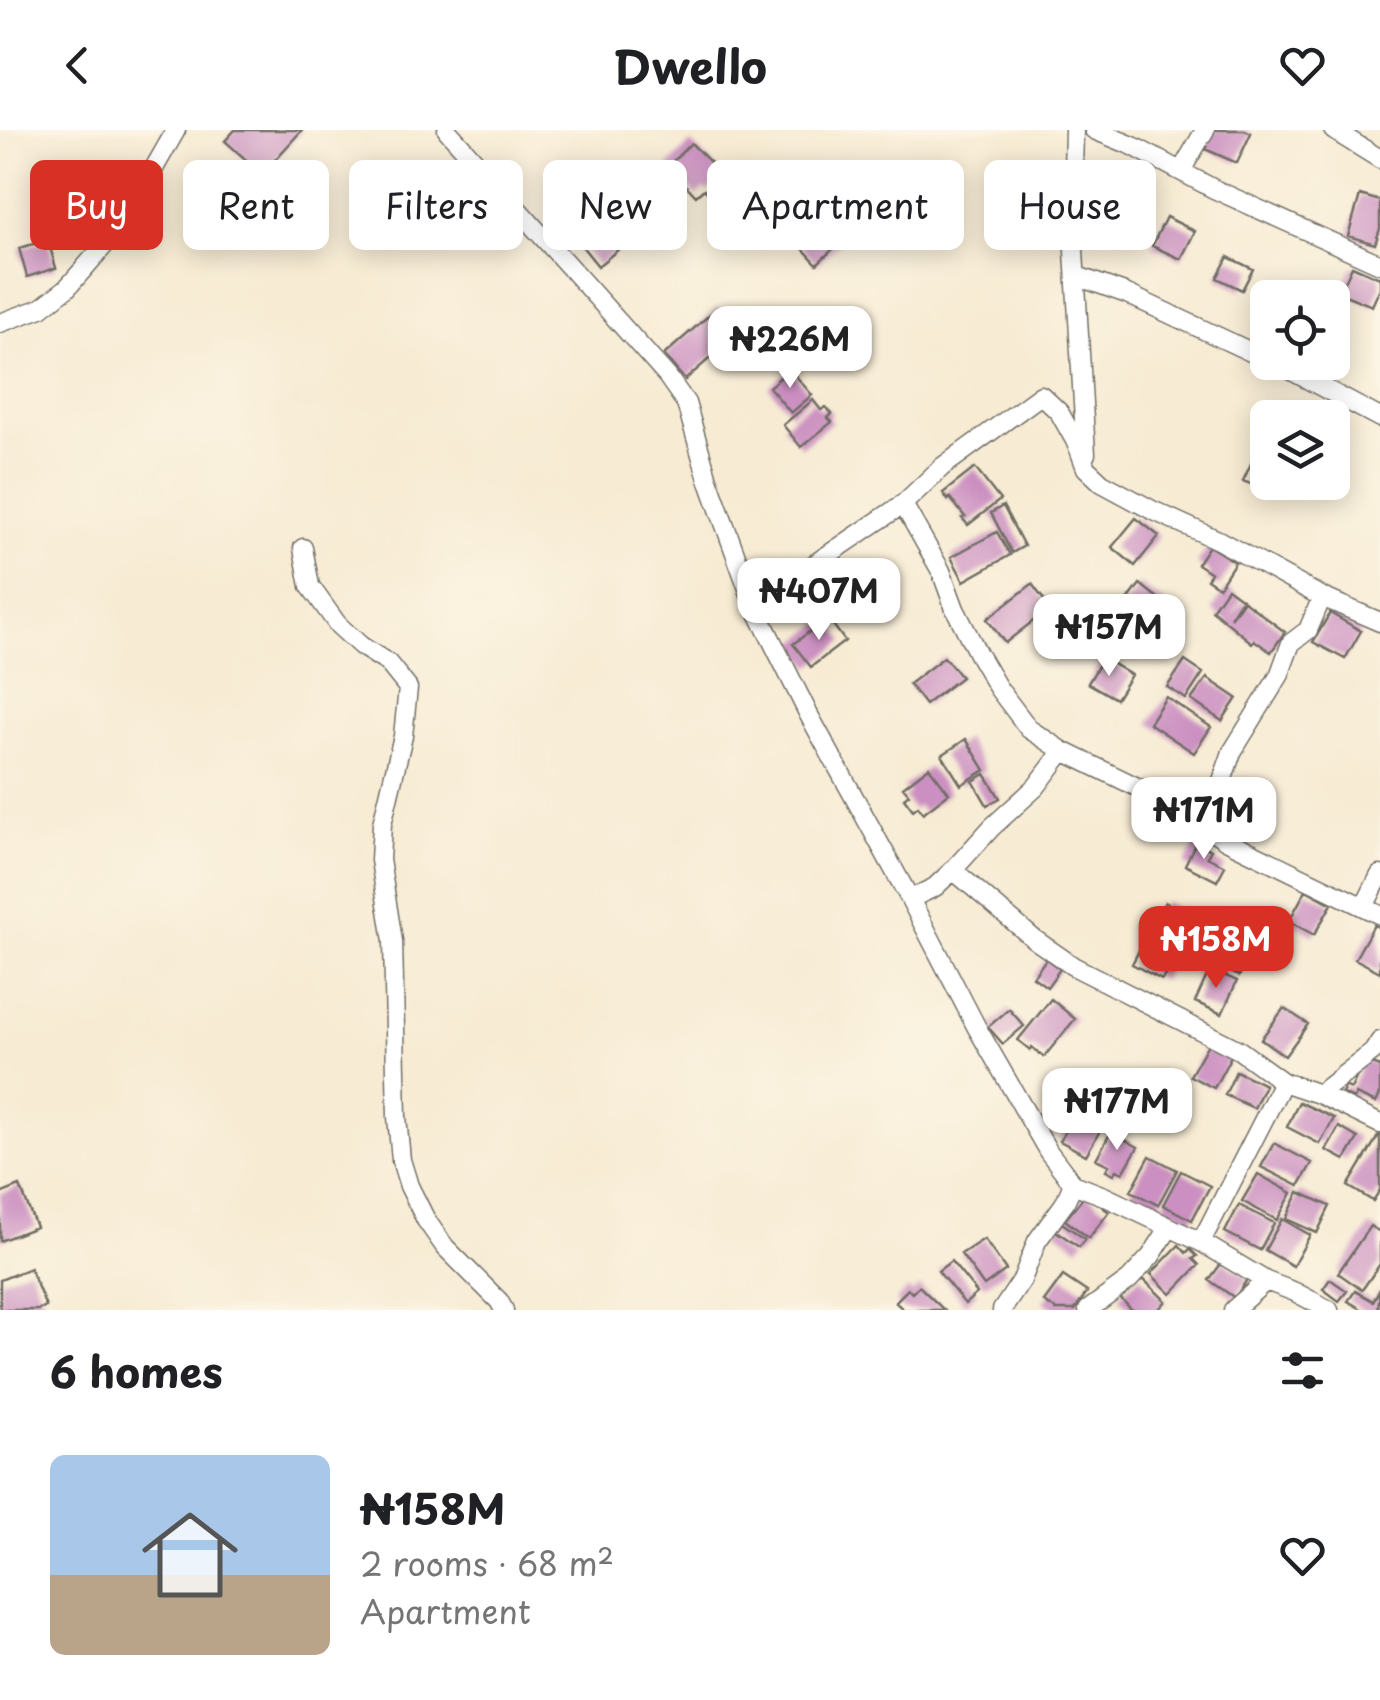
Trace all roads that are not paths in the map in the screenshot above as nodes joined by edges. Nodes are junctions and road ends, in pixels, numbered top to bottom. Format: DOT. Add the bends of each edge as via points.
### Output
graph roads {
  1 [pos="176,130"];
  2 [pos="447,130"];
  3 [pos="1074,130"];
  4 [pos="1094,130"];
  5 [pos="1205,130"];
  6 [pos="1334,130"];
  7 [pos="1380,158"];
  8 [pos="1180,171"];
  9 [pos="1380,264"];
  10 [pos="1077,276"];
  11 [pos="0,322"];
  12 [pos="1250,352"];
  13 [pos="1308,380"];
  14 [pos="1380,418"];
  15 [pos="1086,468"];
  16 [pos="902,504"];
  17 [pos="303,548"];
  18 [pos="1322,597"];
  19 [pos="754,605"];
  20 [pos="1380,622"];
  21 [pos="1063,751"];
  22 [pos="1196,820"];
  23 [pos="953,870"];
  24 [pos="1380,875"];
  25 [pos="910,899"];
  26 [pos="1372,911"];
  27 [pos="1380,1041"];
  28 [pos="1283,1082"];
  29 [pos="1319,1094"];
  30 [pos="1380,1124"];
  31 [pos="1073,1184"];
  32 [pos="1169,1228"];
  33 [pos="1201,1242"];
  34 [pos="1266,1280"];
  35 [pos="504,1310"];
  36 [pos="1002,1310"];
  37 [pos="1088,1310"];
  38 [pos="1233,1310"];
  39 [pos="1328,1310"];
  1 -- 11 [label="street" via="120,226 66,288 40,308"];
  2 -- 19 [label="street" via="686,403"];
  3 -- 10 [label="street"];
  4 -- 8 [label="street"];
  5 -- 8 [label="street"];
  6 -- 7 [label="street"];
  8 -- 9 [label="street"];
  10 -- 12 [label="street"];
  10 -- 15 [label="street"];
  13 -- 14 [label="street"];
  15 -- 16 [label="street" via="1059,412 1041,395"];
  15 -- 18 [label="street" via="1152,510"];
  16 -- 19 [label="street"];
  16 -- 21 [label="street" via="998,688 1029,730"];
  17 -- 35 [label="street" via="310,586 338,625 388,663 408,688 380,860 393,941 401,1160 436,1233"];
  18 -- 20 [label="street"];
  18 -- 22 [label="street" via="1232,752 1215,801"];
  19 -- 25 [label="street"];
  21 -- 22 [label="street"];
  21 -- 23 [label="street"];
  22 -- 26 [label="street"];
  23 -- 25 [label="street"];
  23 -- 28 [label="street" via="1073,966 1239,1050"];
  24 -- 26 [label="street"];
  25 -- 31 [label="street" via="977,1028"];
  27 -- 29 [label="street"];
  28 -- 29 [label="street"];
  28 -- 33 [label="street"];
  29 -- 30 [label="street"];
  31 -- 32 [label="street"];
  31 -- 36 [label="street"];
  32 -- 33 [label="street"];
  32 -- 37 [label="street" via="1129,1280"];
  33 -- 34 [label="street"];
  34 -- 38 [label="street"];
  34 -- 39 [label="street"];
}
